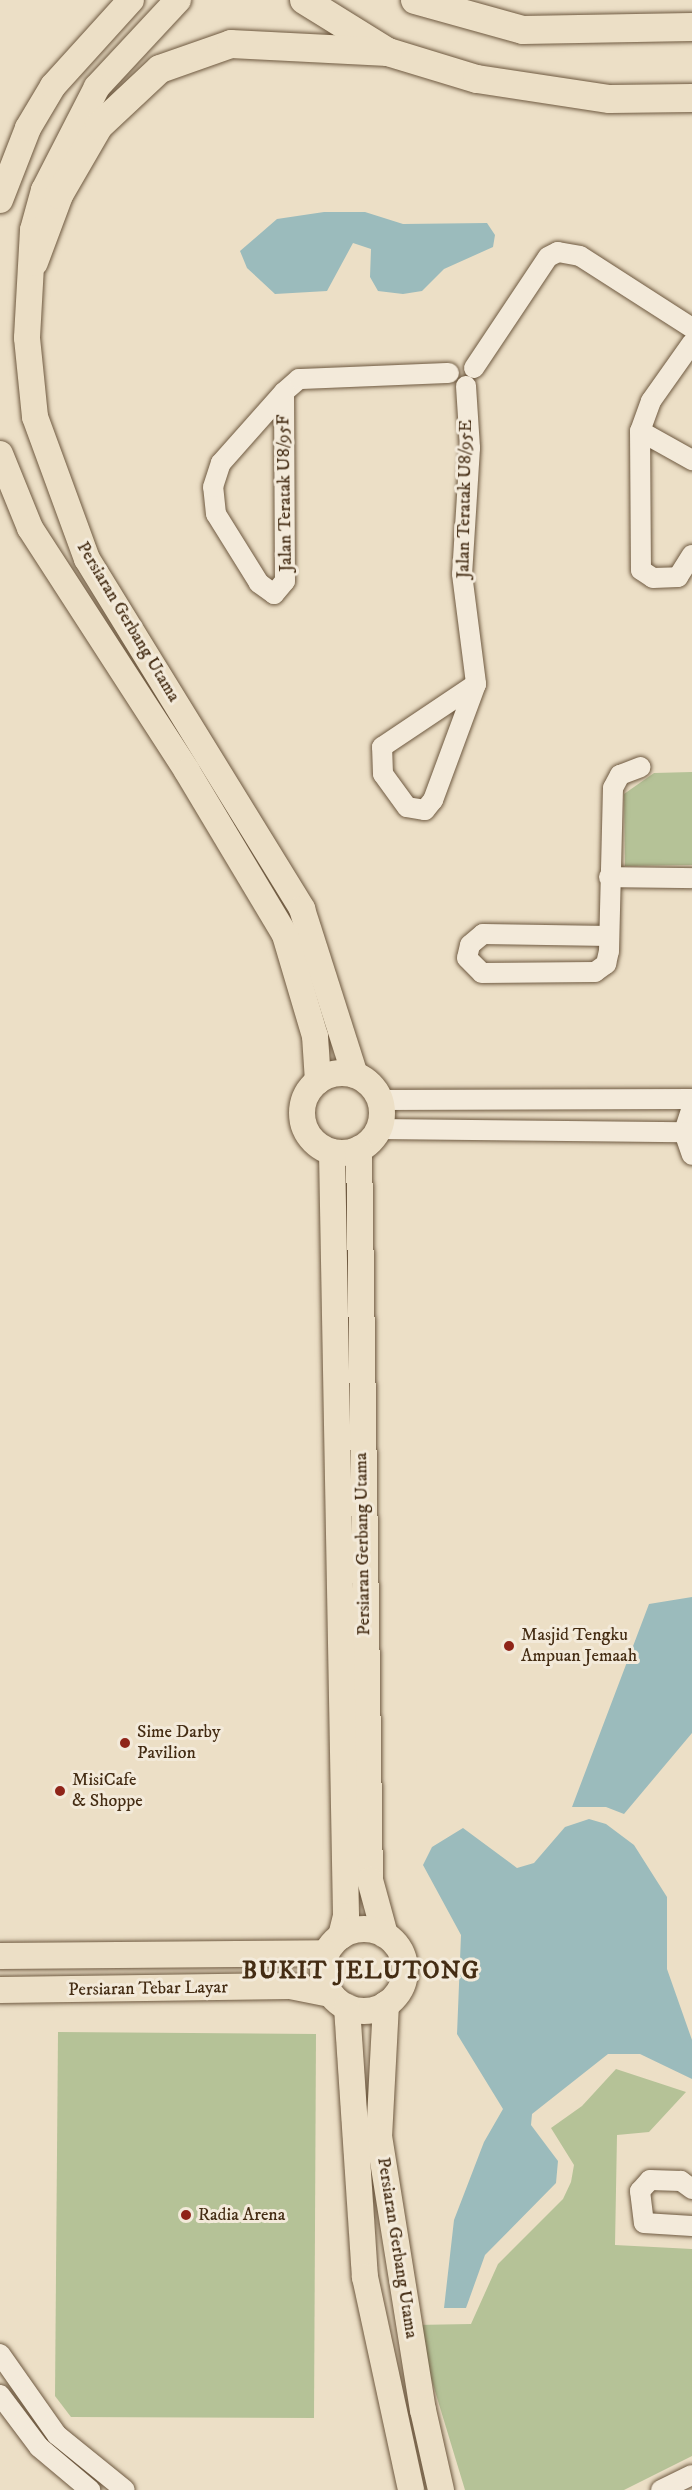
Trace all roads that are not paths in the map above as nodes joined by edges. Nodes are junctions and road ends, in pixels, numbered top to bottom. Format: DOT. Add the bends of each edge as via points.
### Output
graph roads {
  1 [pos="132,0"];
  2 [pos="304,0"];
  3 [pos="415,0"];
  4 [pos="176,2"];
  5 [pos="692,27"];
  6 [pos="388,52"];
  7 [pos="692,98"];
  8 [pos="0,200"];
  9 [pos="34,262"];
  10 [pos="692,328"];
  11 [pos="692,344"];
  12 [pos="470,377"];
  13 [pos="284,392"];
  14 [pos="640,431"];
  15 [pos="0,454"];
  16 [pos="692,460"];
  17 [pos="692,555"];
  18 [pos="476,684"];
  19 [pos="641,767"];
  20 [pos="609,878"];
  21 [pos="692,878"];
  22 [pos="609,936"];
  23 [pos="354,1075"];
  24 [pos="318,1081"];
  25 [pos="692,1099"];
  26 [pos="380,1100"];
  27 [pos="692,1107"];
  28 [pos="378,1130"];
  29 [pos="684,1132"];
  30 [pos="359,1149"];
  31 [pos="332,1152"];
  32 [pos="692,1155"];
  33 [pos="385,1935"];
  34 [pos="333,1945"];
  35 [pos="0,1956"];
  36 [pos="5,1993"];
  37 [pos="339,2000"];
  38 [pos="386,2004"];
  39 [pos="692,2189"];
  40 [pos="692,2226"];
  41 [pos="0,2354"];
  42 [pos="0,2395"];
  43 [pos="692,2475"];
  44 [pos="441,2483"];
  45 [pos="90,2490"];
  46 [pos="125,2490"];
  47 [pos="411,2490"];
  48 [pos="661,2490"];
  1 -- 8 [label="main road" via="53,86 28,128"];
  2 -- 6 [label="highway"];
  3 -- 5 [label="highway" via="523,30"];
  4 -- 9 [label="main road, Persiaran Gerbang Utama" via="97,87 60,150 33,230"];
  6 -- 7 [label="highway" via="477,80 610,99"];
  6 -- 9 [label="highway" via="231,44 160,69 99,126 59,195"];
  9 -- 23 [label="main road, Persiaran Gerbang Utama" via="28,371 35,417 55,482 87,559 302,909"];
  10 -- 12 [label="street" via="580,256 558,252 548,257"];
  11 -- 14 [label="street" via="651,401"];
  12 -- 13 [label="street, Jalan Teratak U8/95F" via="460,360 449,373 312,376"];
  12 -- 18 [label="street, Jalan Teratak U8/95E" via="462,574"];
  13 -- 13 [label="street, Jalan Teratak U8/95F" via="285,581 274,594 259,583 216,514 213,487 221,463"];
  14 -- 16 [label="street"];
  14 -- 17 [label="street" via="641,570 653,578 678,576"];
  15 -- 24 [label="main road, Persiaran Gerbang Utama" via="30,528 187,771 285,935 315,1036"];
  18 -- 18 [label="street, Jalan Teratak U8/95E" via="382,747 383,774 406,807 425,810 434,800"];
  19 -- 20 [label="street" via="620,775 613,789"];
  20 -- 21 [label="street"];
  20 -- 22 [label="street"];
  22 -- 22 [label="street" via="606,964 595,972 482,973 467,958 470,945 483,934"];
  23 -- 24 [label="main road" via="336,1074"];
  23 -- 26 [label="main road, Persiaran Gerbang Utama"];
  24 -- 31 [label="main road" via="303,1102 303,1121 311,1139"];
  25 -- 26 [label="street"];
  26 -- 28 [label="main road"];
  27 -- 29 [label="street"];
  28 -- 29 [label="street"];
  28 -- 30 [label="main road"];
  29 -- 32 [label="street"];
  30 -- 31 [label="main road"];
  30 -- 33 [label="main road, Persiaran Gerbang Utama" via="370,1880"];
  31 -- 34 [label="main road, Persiaran Gerbang Utama" via="346,1916"];
  33 -- 34 [label="main road" via="363,1929"];
  33 -- 38 [label="main road, Persiaran Gerbang Utama" via="404,1966 399,1991"];
  34 -- 35 [label="main road, Persiaran Tebar Layar"];
  34 -- 37 [label="main road, Persiaran Gerbang Utama" via="324,1982"];
  36 -- 37 [label="main road, Persiaran Tebar Layar" via="290,1986"];
  37 -- 38 [label="main road" via="371,2011"];
  37 -- 47 [label="main road, Persiaran Gerbang Utama" via="365,2277"];
  38 -- 44 [label="main road, Persiaran Gerbang Utama" via="379,2136"];
  39 -- 40 [label="street" via="681,2181 650,2181 640,2191 644,2223"];
  41 -- 46 [label="street" via="57,2435"];
  42 -- 45 [label="street" via="39,2447"];
  43 -- 48 [label="street"];
}
